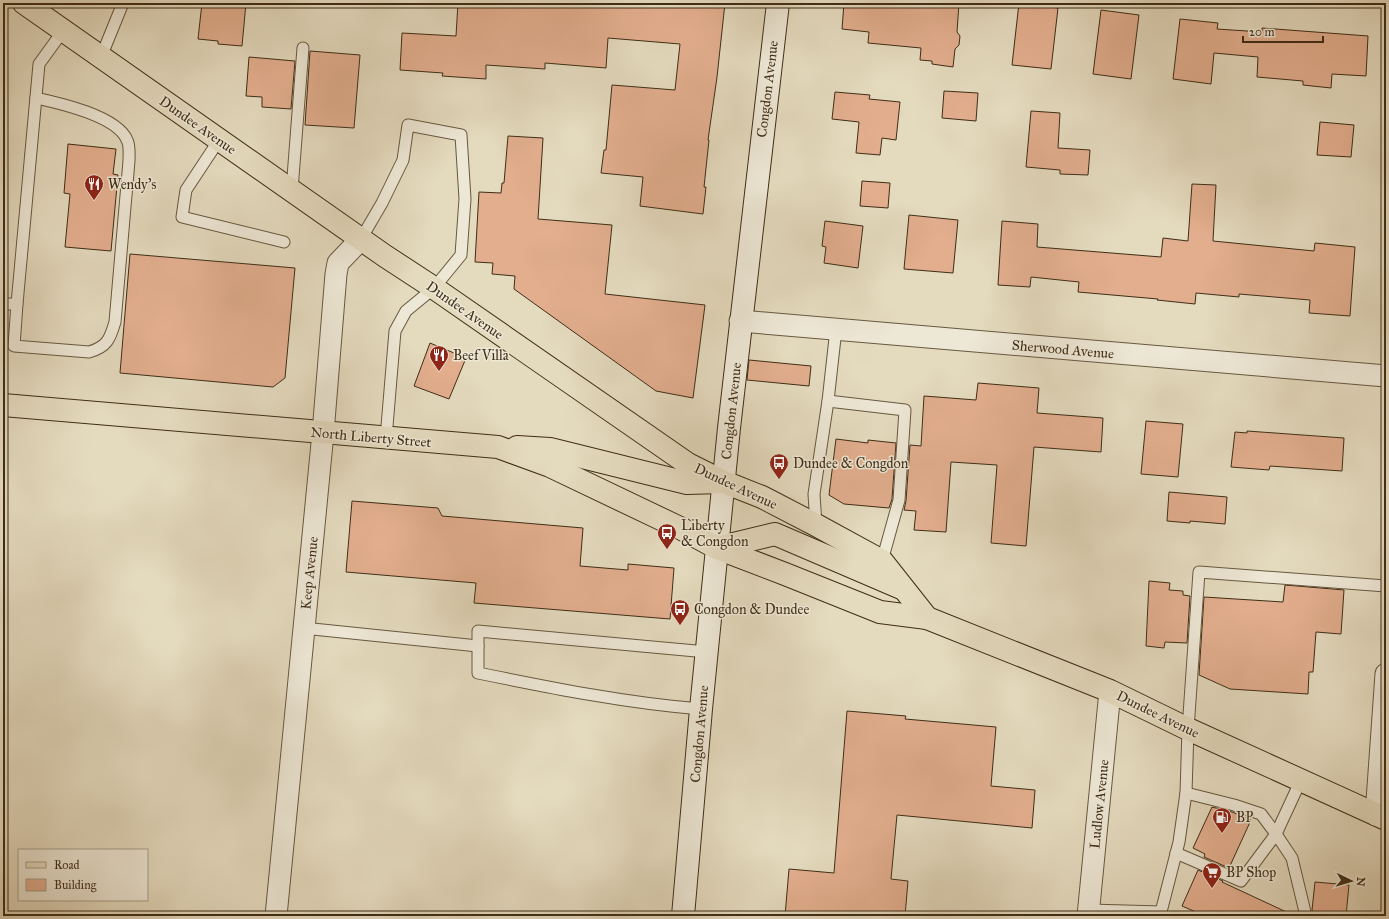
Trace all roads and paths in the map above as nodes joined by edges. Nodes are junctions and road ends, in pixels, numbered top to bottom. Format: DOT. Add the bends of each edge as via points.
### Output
graph roads {
  1 [pos="24,3"];
  2 [pos="124,3"];
  3 [pos="778,3"];
  4 [pos="63,31"];
  5 [pos="303,48"];
  6 [pos="101,57"];
  7 [pos="36,98"];
  8 [pos="219,140"];
  9 [pos="292,190"];
  10 [pos="361,239"];
  11 [pos="284,242"];
  12 [pos="434,288"];
  13 [pos="3,304"];
  14 [pos="17,304"];
  15 [pos="740,321"];
  16 [pos="836,329"];
  17 [pos="1386,376"];
  18 [pos="828,401"];
  19 [pos="3,405"];
  20 [pos="323,433"];
  21 [pos="386,438"];
  22 [pos="498,447"];
  23 [pos="724,482"];
  24 [pos="816,525"];
  25 [pos="717,548"];
  26 [pos="882,561"];
  27 [pos="1386,586"];
  28 [pos="904,589"];
  29 [pos="927,618"];
  30 [pos="303,628"];
  31 [pos="478,646"];
  32 [pos="707,652"];
  33 [pos="1386,686"];
  34 [pos="1110,692"];
  35 [pos="701,709"];
  36 [pos="1188,729"];
  37 [pos="1301,780"];
  38 [pos="1186,793"];
  39 [pos="1381,817"];
  40 [pos="1276,834"];
  41 [pos="1176,853"];
  42 [pos="1089,913"];
  43 [pos="1164,914"];
  44 [pos="276,916"];
  45 [pos="683,916"];
  46 [pos="1306,916"];
  1 -- 4 [label="main road, Dundee Avenue"];
  2 -- 6 [label="lane"];
  3 -- 15 [label="street, Congdon Avenue"];
  4 -- 6 [label="main road, Dundee Avenue"];
  4 -- 7 [label="lane" via="39,64"];
  5 -- 9 [label="lane"];
  6 -- 8 [label="main road, Dundee Avenue"];
  7 -- 14 [label="lane"];
  7 -- 14 [label="lane" via="82,110 116,126 128,140 129,161 115,322 111,335 104,345 89,352 14,346"];
  8 -- 9 [label="main road, Dundee Avenue"];
  8 -- 11 [label="lane" via="186,190 182,217"];
  9 -- 10 [label="main road, Dundee Avenue"];
  10 -- 12 [label="main road, Dundee Avenue"];
  10 -- 12 [label="lane" via="403,160 408,125 462,135 465,199 461,254"];
  10 -- 20 [label="street, Keep Avenue" via="338,263"];
  12 -- 21 [label="lane" via="406,311 395,331"];
  12 -- 23 [label="main road, Dundee Avenue" via="688,464"];
  13 -- 14 [label="lane"];
  15 -- 16 [label="street, Sherwood Avenue"];
  15 -- 23 [label="street, Congdon Avenue"];
  16 -- 17 [label="street, Sherwood Avenue"];
  16 -- 18 [label="lane"];
  18 -- 24 [label="lane" via="814,494"];
  18 -- 26 [label="lane" via="905,410 899,500"];
  19 -- 20 [label="main road, North Liberty Street"];
  20 -- 21 [label="main road, North Liberty Street"];
  20 -- 30 [label="street, Keep Avenue"];
  21 -- 22 [label="main road, North Liberty Street"];
  22 -- 23 [label="main road" via="550,449 687,483"];
  22 -- 25 [label="main road, North Liberty Street" via="550,466"];
  23 -- 24 [label="main road, Dundee Avenue" via="762,497"];
  23 -- 25 [label="street, Congdon Avenue"];
  24 -- 26 [label="main road, Dundee Avenue"];
  25 -- 28 [label="main road" via="775,534"];
  25 -- 29 [label="main road, Dundee Avenue" via="880,612"];
  25 -- 32 [label="street, Congdon Avenue"];
  26 -- 28 [label="main road, Dundee Avenue"];
  27 -- 36 [label="lane" via="1199,572"];
  28 -- 29 [label="main road, Dundee Avenue"];
  29 -- 34 [label="main road, Dundee Avenue"];
  30 -- 31 [label="lane"];
  30 -- 44 [label="street, Keep Avenue"];
  31 -- 32 [label="lane" via="478,632"];
  31 -- 35 [label="lane" via="478,672 558,690"];
  32 -- 35 [label="street, Congdon Avenue"];
  33 -- 39 [label="street"];
  34 -- 36 [label="main road, Dundee Avenue"];
  34 -- 42 [label="street, Ludlow Avenue"];
  35 -- 45 [label="street, Congdon Avenue"];
  36 -- 37 [label="main road, Dundee Avenue"];
  36 -- 38 [label="lane"];
  37 -- 39 [label="main road, Dundee Avenue"];
  37 -- 40 [label="lane"];
  38 -- 40 [label="lane" via="1261,814"];
  38 -- 41 [label="lane"];
  40 -- 41 [label="lane" via="1242,880"];
  40 -- 46 [label="lane" via="1292,858"];
  41 -- 43 [label="lane"];
  42 -- 43 [label="lane"];
}
